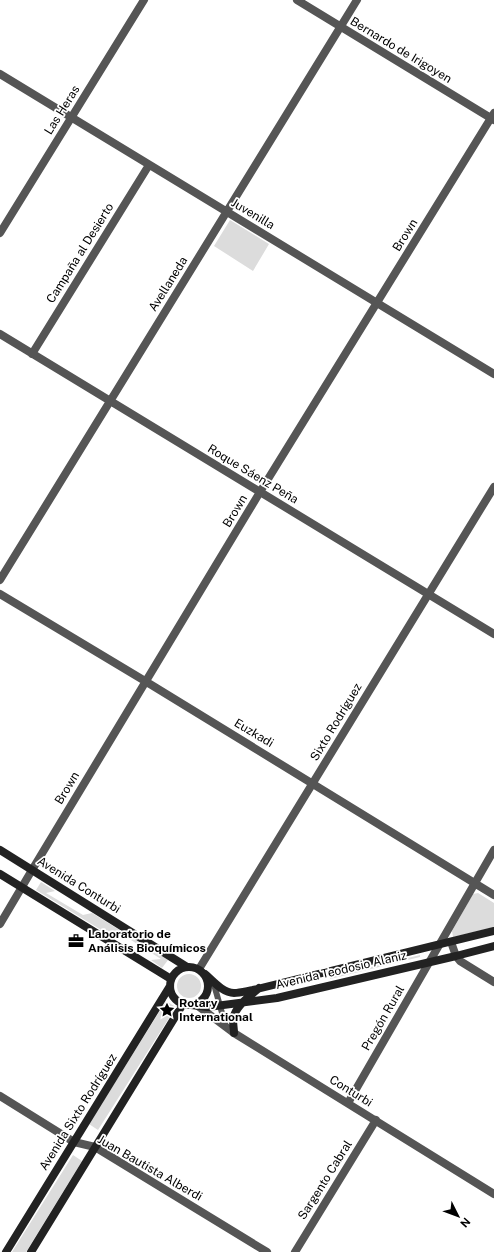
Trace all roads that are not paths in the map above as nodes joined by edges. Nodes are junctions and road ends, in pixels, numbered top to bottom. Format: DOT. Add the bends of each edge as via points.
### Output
graph roads {
  1 [pos="144,0"];
  2 [pos="297,0"];
  3 [pos="357,0"];
  4 [pos="341,27"];
  5 [pos="0,74"];
  6 [pos="72,117"];
  7 [pos="493,117"];
  8 [pos="149,165"];
  9 [pos="227,212"];
  10 [pos="0,234"];
  11 [pos="377,303"];
  12 [pos="0,334"];
  13 [pos="32,354"];
  14 [pos="494,374"];
  15 [pos="110,402"];
  16 [pos="494,487"];
  17 [pos="260,492"];
  18 [pos="0,580"];
  19 [pos="0,594"];
  20 [pos="428,594"];
  21 [pos="494,634"];
  22 [pos="145,681"];
  23 [pos="313,783"];
  24 [pos="0,850"];
  25 [pos="494,850"];
  26 [pos="32,870"];
  27 [pos="0,874"];
  28 [pos="474,883"];
  29 [pos="22,887"];
  30 [pos="494,895"];
  31 [pos="0,924"];
  32 [pos="494,931"];
  33 [pos="451,942"];
  34 [pos="440,944"];
  35 [pos="494,946"];
  36 [pos="456,956"];
  37 [pos="430,961"];
  38 [pos="187,967"];
  39 [pos="202,972"];
  40 [pos="316,974"];
  41 [pos="212,981"];
  42 [pos="171,982"];
  43 [pos="494,982"];
  44 [pos="260,988"];
  45 [pos="319,988"];
  46 [pos="243,1003"];
  47 [pos="191,1005"];
  48 [pos="220,1005"];
  49 [pos="226,1027"];
  50 [pos="234,1033"];
  51 [pos="0,1096"];
  52 [pos="348,1103"];
  53 [pos="376,1120"];
  54 [pos="74,1142"];
  55 [pos="96,1147"];
  56 [pos="494,1194"];
  57 [pos="6,1252"];
  58 [pos="31,1252"];
  59 [pos="267,1252"];
  60 [pos="295,1252"];
  1 -- 6 [label="street, Las Heras"];
  2 -- 4 [label="street, Bernardo de Irigoyen"];
  3 -- 4 [label="street, Avellaneda"];
  4 -- 7 [label="street, Bernardo de Irigoyen"];
  4 -- 9 [label="street, Avellaneda"];
  5 -- 6 [label="street, Juvenilla"];
  6 -- 8 [label="street, Juvenilla"];
  6 -- 10 [label="street, Las Heras"];
  7 -- 11 [label="street, Brown"];
  8 -- 9 [label="street, Juvenilla"];
  8 -- 13 [label="street, Campaña al Desierto"];
  9 -- 11 [label="street, Juvenilla"];
  9 -- 15 [label="street, Avellaneda"];
  11 -- 14 [label="street, Juvenilla"];
  11 -- 17 [label="street, Brown"];
  12 -- 13 [label="street, Roque Sáenz Peña"];
  13 -- 15 [label="street, Roque Sáenz Peña"];
  15 -- 17 [label="street, Roque Sáenz Peña"];
  15 -- 18 [label="street, Avellaneda"];
  16 -- 20 [label="street, Sixto Rodríguez"];
  17 -- 20 [label="street, Roque Sáenz Peña"];
  17 -- 22 [label="street, Brown"];
  19 -- 22 [label="street, Euzkadi"];
  20 -- 21 [label="street, Roque Sáenz Peña"];
  20 -- 23 [label="street, Sixto Rodríguez"];
  22 -- 23 [label="street, Euzkadi"];
  22 -- 26 [label="street, Brown"];
  23 -- 28 [label="street, Euzkadi"];
  23 -- 39 [label="street, Sixto Rodríguez"];
  24 -- 26 [label="main road, Avenida Conturbi"];
  25 -- 28 [label="street"];
  26 -- 29 [label="street, Brown"];
  26 -- 38 [label="main road, Avenida Conturbi"];
  27 -- 29 [label="main road"];
  28 -- 30 [label="street, Euzkadi"];
  28 -- 34 [label="street"];
  29 -- 31 [label="street, Brown"];
  29 -- 42 [label="main road"];
  32 -- 33 [label="main road, Avenida Teodosio Alaniz"];
  33 -- 34 [label="main road, Avenida Teodosio Alaniz"];
  33 -- 36 [label="street"];
  34 -- 37 [label="street, Pregón Rural"];
  34 -- 40 [label="main road, Avenida Teodosio Alaniz"];
  35 -- 36 [label="main road, Avenida Teodosio Alaniz"];
  36 -- 37 [label="main road, Avenida Teodosio Alaniz"];
  36 -- 43 [label="street"];
  37 -- 45 [label="main road, Avenida Teodosio Alaniz"];
  37 -- 52 [label="street, Pregón Rural"];
  38 -- 39 [label="main road" via="191,966"];
  38 -- 42 [label="main road" via="177,971"];
  39 -- 41 [label="main road, Avenida Teodosio Alaniz"];
  39 -- 47 [label="main road" via="209,985 208,991 202,1001"];
  40 -- 44 [label="main road, Avenida Teodosio Alaniz"];
  40 -- 45 [label="main road"];
  41 -- 44 [label="main road, Avenida Teodosio Alaniz" via="233,993"];
  41 -- 48 [label="lane"];
  42 -- 47 [label="main road" via="172,995 179,1002"];
  42 -- 54 [label="main road, Avenida Sixto Rodríguez"];
  44 -- 46 [label="main road"];
  45 -- 46 [label="main road, Avenida Teodosio Alaniz"];
  46 -- 48 [label="main road, Avenida Teodosio Alaniz"];
  46 -- 50 [label="main road" via="233,1019"];
  47 -- 48 [label="main road, Avenida Teodosio Alaniz"];
  47 -- 49 [label="street, Conturbi"];
  47 -- 55 [label="main road"];
  48 -- 49 [label="lane"];
  49 -- 50 [label="street, Conturbi"];
  50 -- 52 [label="street, Conturbi"];
  51 -- 54 [label="street, Juan Bautista Alberdi"];
  52 -- 53 [label="street, Conturbi"];
  53 -- 56 [label="street, Conturbi"];
  53 -- 60 [label="street, Sargento Cabral"];
  54 -- 55 [label="street, Juan Bautista Alberdi"];
  54 -- 57 [label="main road, Avenida Sixto Rodríguez"];
  55 -- 58 [label="main road"];
  55 -- 59 [label="street, Juan Bautista Alberdi"];
}
